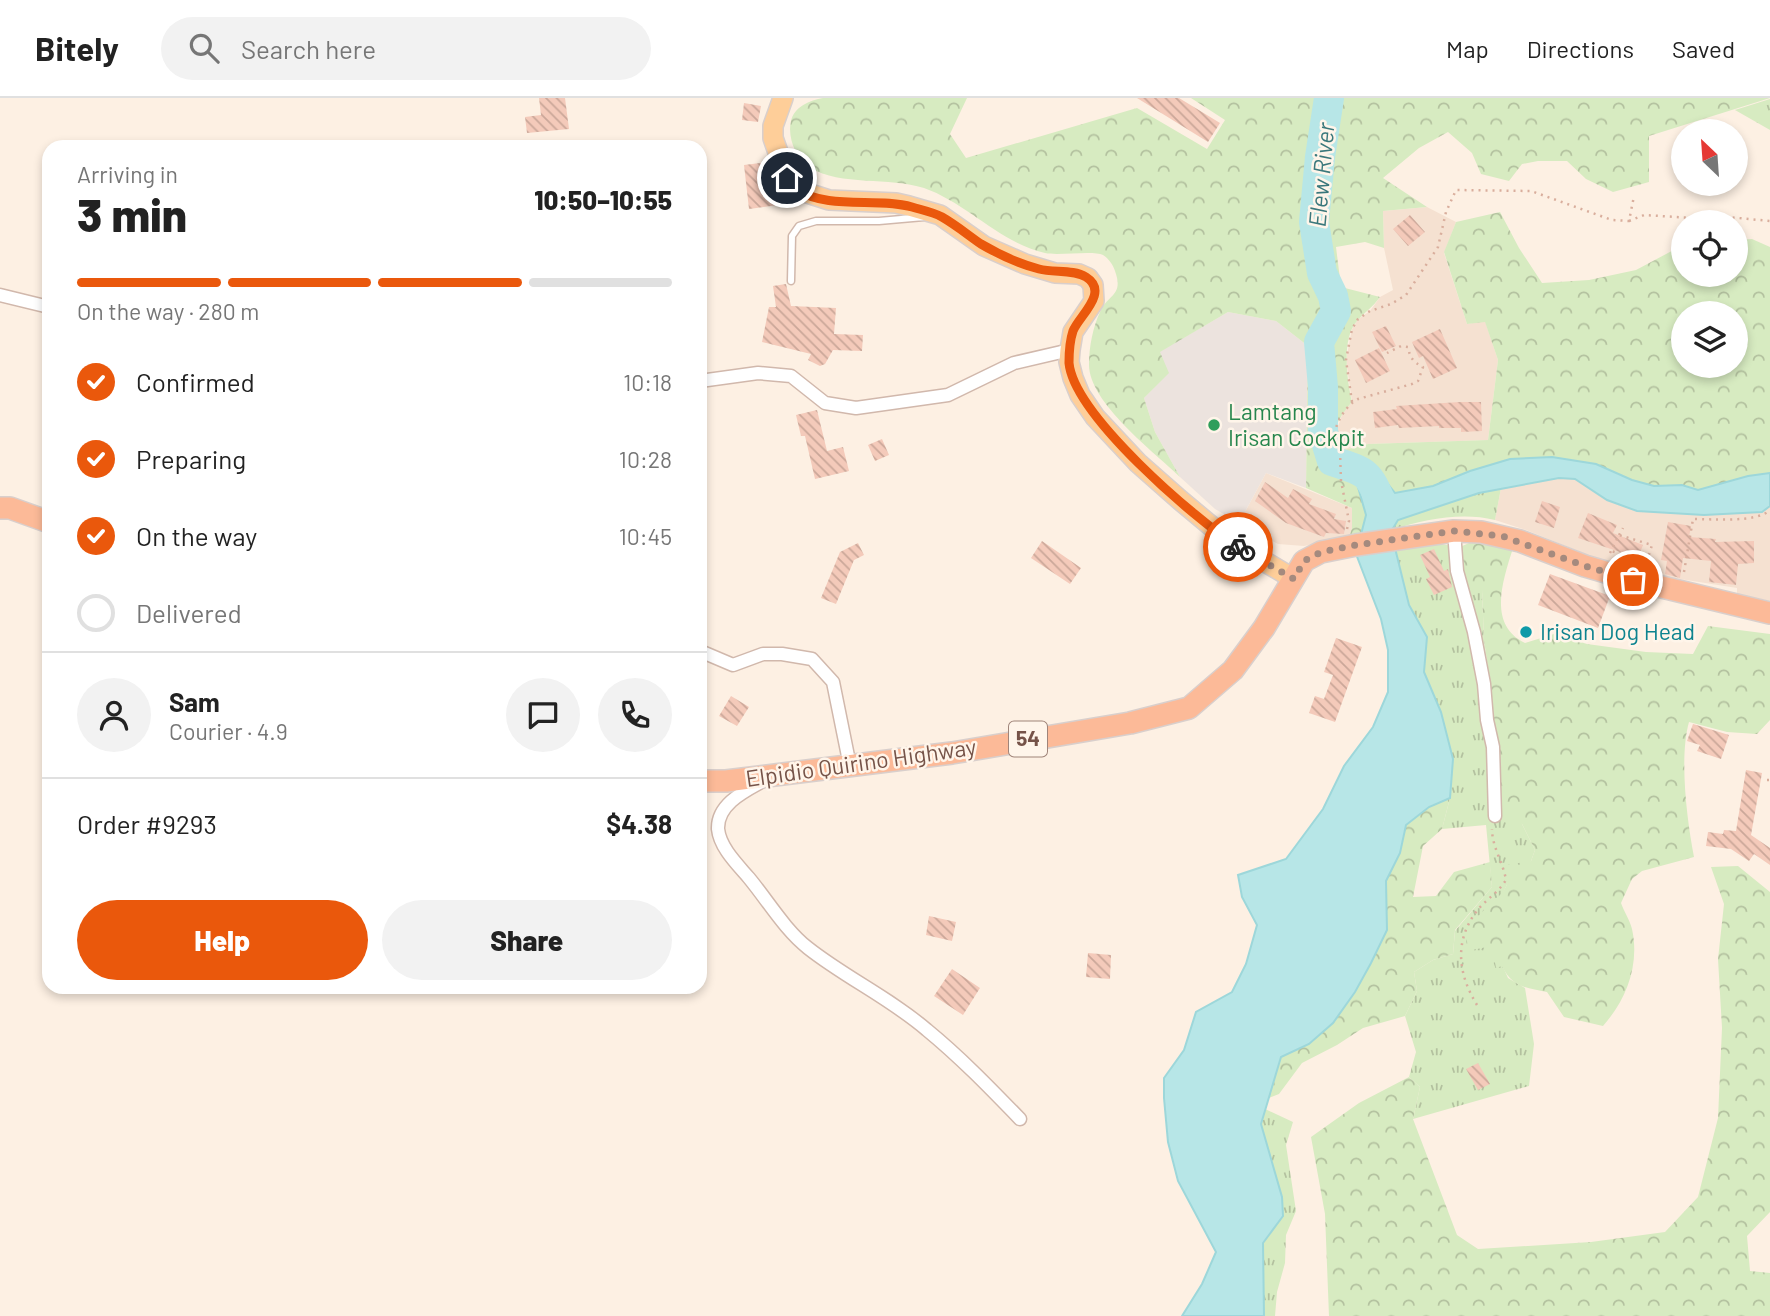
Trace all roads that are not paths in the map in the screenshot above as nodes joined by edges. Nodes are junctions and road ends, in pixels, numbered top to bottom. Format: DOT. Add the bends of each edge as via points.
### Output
graph roads {
  1 [pos="783,98"];
  2 [pos="940,215"];
  3 [pos="791,281"];
  4 [pos="0,295"];
  5 [pos="42,305"];
  6 [pos="1070,350"];
  7 [pos="707,380"];
  8 [pos="0,508"];
  9 [pos="42,520"];
  10 [pos="1454,531"];
  11 [pos="1294,579"];
  12 [pos="1770,613"];
  13 [pos="707,655"];
  14 [pos="850,766"];
  15 [pos="774,775"];
  16 [pos="707,781"];
  17 [pos="1495,816"];
  18 [pos="1020,1119"];
  1 -- 2 [label="main road" via="773,138 787,178 798,190 829,200 895,203"];
  2 -- 3 [label="lane" via="816,221 799,226 792,236"];
  2 -- 6 [label="main road" via="984,246 1025,264 1088,278 1094,301 1073,332"];
  4 -- 5 [label="street"];
  6 -- 7 [label="street" via="1014,363 948,395 856,408 825,403 791,376 758,373"];
  6 -- 11 [label="main road" via="1069,362 1080,394 1138,463 1228,540"];
  8 -- 9 [label="highway"];
  10 -- 11 [label="highway, Elpidio Quirino Highway / 54" via="1351,539 1304,561"];
  10 -- 12 [label="highway, Elpidio Quirino Highway / 54" via="1502,536 1609,573"];
  10 -- 17 [label="street" via="1457,570 1484,684 1493,747"];
  11 -- 14 [label="highway, Elpidio Quirino Highway / 54" via="1233,670 1189,708 1096,729"];
  13 -- 14 [label="street" via="733,665 763,654 812,659 833,682"];
  14 -- 15 [label="highway, Elpidio Quirino Highway / 54"];
  15 -- 16 [label="highway, Elpidio Quirino Highway / 54"];
  15 -- 18 [label="street" via="741,793 723,812 718,832 734,860 805,946 925,1028"];
}
